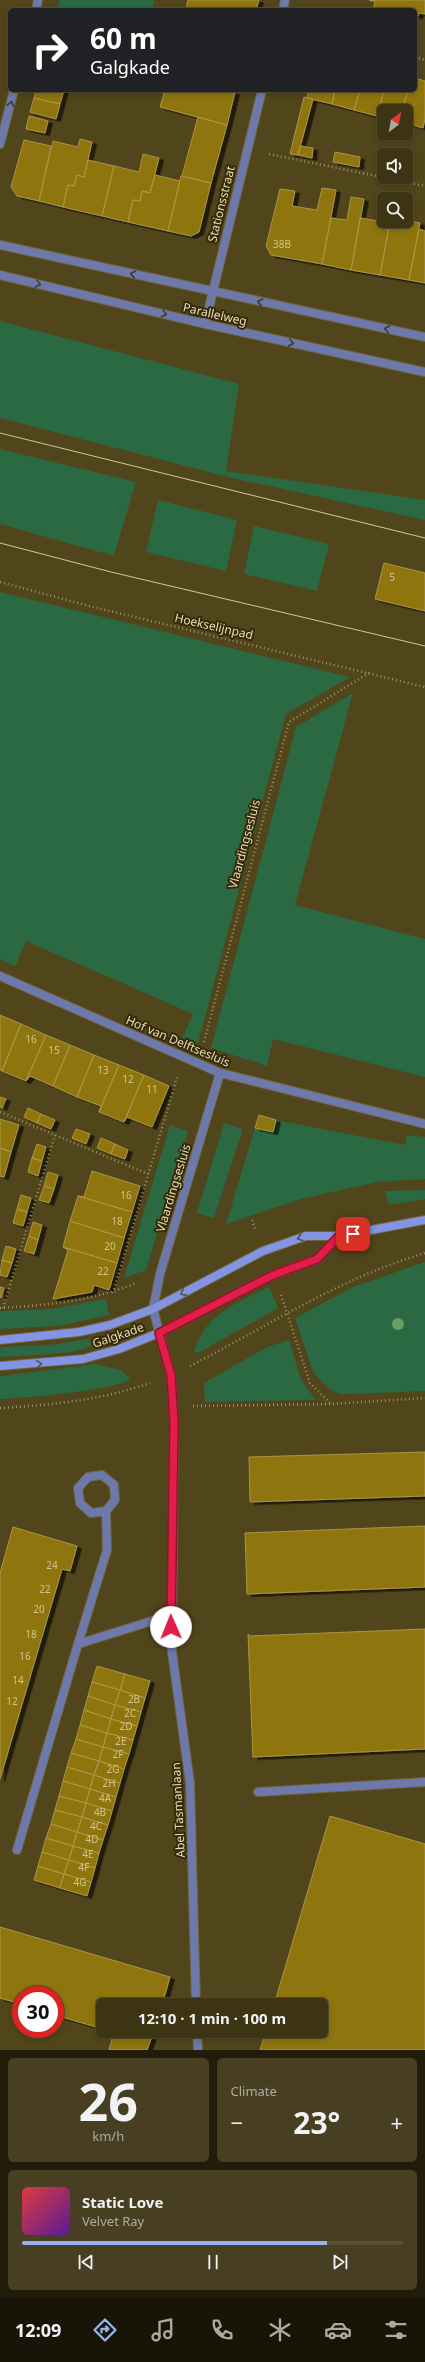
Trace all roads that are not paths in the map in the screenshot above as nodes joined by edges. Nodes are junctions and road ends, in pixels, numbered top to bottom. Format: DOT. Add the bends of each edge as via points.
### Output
graph roads {
  1 [pos="13,92"];
  2 [pos="261,92"];
  3 [pos="0,144"];
  4 [pos="0,245"];
  5 [pos="0,275"];
  6 [pos="212,291"];
  7 [pos="205,324"];
  8 [pos="425,337"];
  9 [pos="425,372"];
  10 [pos="0,976"];
  11 [pos="220,1074"];
  12 [pos="425,1124"];
  13 [pos="425,1220"];
  14 [pos="339,1236"];
  15 [pos="153,1309"];
  16 [pos="159,1333"];
  17 [pos="0,1340"];
  18 [pos="0,1366"];
  19 [pos="106,1511"];
  20 [pos="171,1615"];
  21 [pos="78,1644"];
  22 [pos="425,1782"];
  23 [pos="258,1792"];
  24 [pos="17,1850"];
  25 [pos="196,1998"];
  26 [pos="197,2038"];
  27 [pos="198,2050"];
  3 -- 1 [label="street, one-way"];
  2 -- 6 [label="street, Stationsstraat"];
  6 -- 4 [label="street, Parallelweg, one-way"];
  5 -- 7 [label="street, Parallelweg, one-way"];
  6 -- 7 [label="street, Stationsstraat"];
  8 -- 6 [label="street, Parallelweg, one-way"];
  7 -- 9 [label="street, Parallelweg, one-way"];
  10 -- 11 [label="street, Hof van Delftsesluis"];
  11 -- 12 [label="street, Hof van Delftsesluis"];
  11 -- 15 [label="street, Vlaardingsesluis" via="160,1274"];
  13 -- 14 [label="main road, Galgkade"];
  14 -- 15 [label="main road, Galgkade, one-way" via="306,1236 263,1251"];
  14 -- 16 [label="main road, Galgkade" via="317,1259 273,1275"];
  15 -- 16 [label="street, Abel Tasmanlaan"];
  15 -- 17 [label="main road, Galgkade" via="110,1325 79,1332"];
  18 -- 16 [label="main road, Galgkade, one-way" via="83,1359 119,1349"];
  16 -- 20 [label="street, Abel Tasmanlaan" via="171,1375 173,1407"];
  19 -- 19 [label="street" via="115,1500 114,1485 102,1475 88,1477 78,1488 80,1503 91,1513"];
  19 -- 21 [label="street" via="107,1550"];
  20 -- 21 [label="street"];
  20 -- 25 [label="street, Abel Tasmanlaan" via="172,1652 190,1783"];
  21 -- 24 [label="street"];
  22 -- 23 [label="street"];
  26 -- 27 [label="street"];
}
